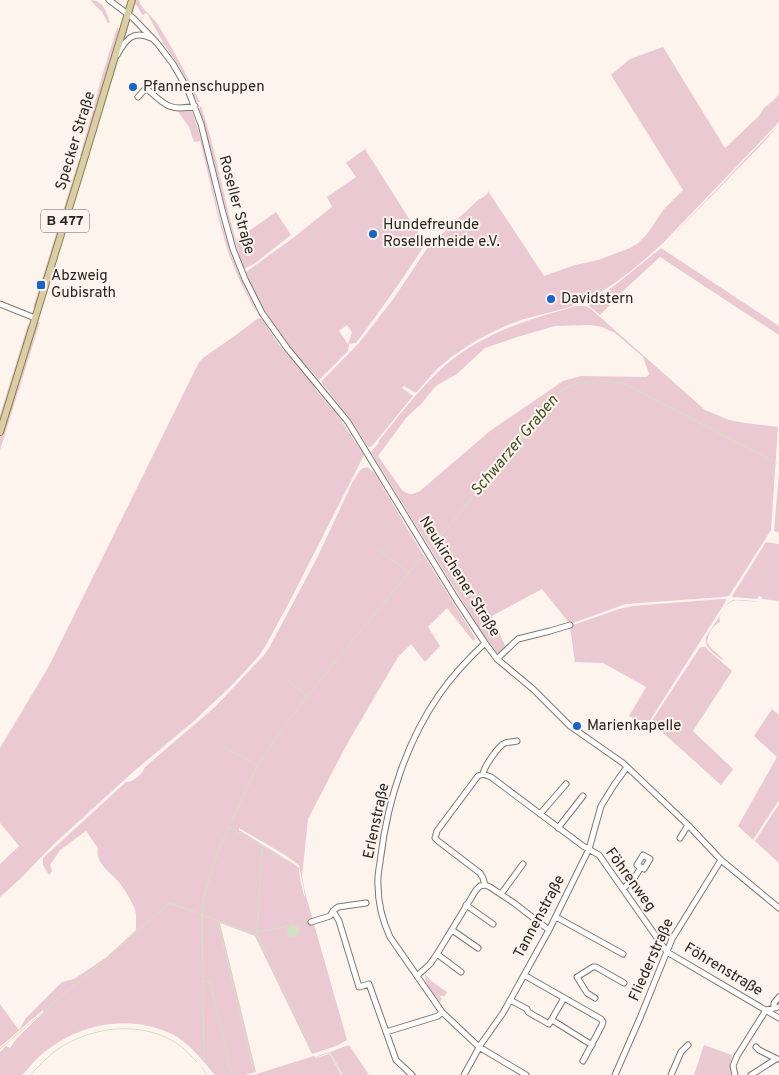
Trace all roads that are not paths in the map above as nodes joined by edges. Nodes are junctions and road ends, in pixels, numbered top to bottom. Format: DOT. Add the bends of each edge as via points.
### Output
graph roads {
  1 [pos="109,0"];
  2 [pos="132,0"];
  3 [pos="128,14"];
  4 [pos="155,40"];
  5 [pos="112,64"];
  6 [pos="138,97"];
  7 [pos="195,106"];
  8 [pos="0,304"];
  9 [pos="35,318"];
  10 [pos="344,417"];
  11 [pos="0,432"];
  12 [pos="570,625"];
  13 [pos="484,643"];
  14 [pos="497,658"];
  15 [pos="518,741"];
  16 [pos="627,767"];
  17 [pos="484,774"];
  18 [pos="566,784"];
  19 [pos="583,796"];
  20 [pos="540,814"];
  21 [pos="688,825"];
  22 [pos="558,828"];
  23 [pos="680,838"];
  24 [pos="589,849"];
  25 [pos="721,860"];
  26 [pos="523,864"];
  27 [pos="641,867"];
  28 [pos="485,885"];
  29 [pos="623,889"];
  30 [pos="501,894"];
  31 [pos="366,903"];
  32 [pos="466,905"];
  33 [pos="779,908"];
  34 [pos="333,911"];
  35 [pos="556,917"];
  36 [pos="311,922"];
  37 [pos="493,924"];
  38 [pos="452,930"];
  39 [pos="549,930"];
  40 [pos="478,948"];
  41 [pos="667,952"];
  42 [pos="437,954"];
  43 [pos="623,954"];
  44 [pos="461,972"];
  45 [pos="524,975"];
  46 [pos="417,976"];
  47 [pos="624,983"];
  48 [pos="779,996"];
  49 [pos="564,998"];
  50 [pos="595,998"];
  51 [pos="510,1000"];
  52 [pos="777,1008"];
  53 [pos="766,1010"];
  54 [pos="442,1012"];
  55 [pos="779,1018"];
  56 [pos="552,1020"];
  57 [pos="386,1032"];
  58 [pos="592,1044"];
  59 [pos="688,1045"];
  60 [pos="480,1047"];
  61 [pos="756,1047"];
  62 [pos="778,1060"];
  63 [pos="583,1061"];
  64 [pos="412,1075"];
  65 [pos="464,1075"];
  66 [pos="526,1075"];
  67 [pos="615,1075"];
  68 [pos="672,1075"];
  69 [pos="735,1075"];
  70 [pos="751,1075"];
  1 -- 3 [label="street, Roseller Straße"];
  2 -- 3 [label="main road, Specker Straße / B 477"];
  3 -- 4 [label="street, Roseller Straße"];
  3 -- 5 [label="main road, Specker Straße / B 477"];
  4 -- 5 [label="street" via="142,35 129,38"];
  4 -- 7 [label="street, Roseller Straße" via="178,72"];
  5 -- 9 [label="main road, Specker Straße / B 477"];
  6 -- 7 [label="street" via="146,88 167,106"];
  7 -- 10 [label="street, Roseller Straße" via="230,240 248,286 276,334"];
  8 -- 9 [label="street"];
  9 -- 11 [label="main road, Specker Straße / B 477"];
  10 -- 13 [label="street, Neukirchener Straße"];
  12 -- 14 [label="street" via="518,639"];
  13 -- 14 [label="street, Neukirchener Straße"];
  13 -- 46 [label="street, Erlenstraße" via="446,685 424,720 404,762 384,830 378,885 381,908 390,937"];
  14 -- 16 [label="street, Neukirchener Straße" via="570,726"];
  15 -- 17 [label="street" via="502,745 486,765"];
  16 -- 21 [label="street, Neukirchener Straße"];
  16 -- 24 [label="street, Tannenstraße" via="600,808"];
  17 -- 20 [label="street, Föhrenweg"];
  17 -- 28 [label="street" via="476,778 435,836 480,873"];
  18 -- 20 [label="street"];
  19 -- 22 [label="street"];
  20 -- 22 [label="street, Föhrenweg"];
  21 -- 23 [label="street"];
  21 -- 25 [label="street, Neukirchener Straße"];
  22 -- 24 [label="street, Föhrenweg"];
  24 -- 29 [label="street, Föhrenweg" via="601,856"];
  24 -- 35 [label="street, Tannenstraße"];
  25 -- 33 [label="street, Neukirchener Straße"];
  25 -- 41 [label="street, Fliederstraße"];
  26 -- 30 [label="street"];
  27 -- 29 [label="street"];
  28 -- 30 [label="street"];
  28 -- 32 [label="street" via="476,890"];
  29 -- 41 [label="street, Föhrenweg"];
  30 -- 39 [label="street"];
  31 -- 34 [label="street"];
  32 -- 37 [label="street"];
  32 -- 38 [label="street"];
  34 -- 36 [label="street" via="330,916"];
  34 -- 57 [label="street" via="359,987 369,984"];
  35 -- 39 [label="street, Tannenstraße"];
  35 -- 43 [label="street"];
  38 -- 40 [label="street"];
  38 -- 42 [label="street"];
  39 -- 45 [label="street, Tannenstraße"];
  41 -- 53 [label="street, Föhrenstraße"];
  41 -- 67 [label="street, Fliederstraße"];
  42 -- 44 [label="street"];
  42 -- 46 [label="street"];
  45 -- 49 [label="street"];
  45 -- 51 [label="street, Tannenstraße"];
  46 -- 54 [label="street, Erlenstraße"];
  47 -- 50 [label="street" via="593,967 577,977 587,993"];
  48 -- 52 [label="street" via="774,1003"];
  49 -- 56 [label="street"];
  49 -- 58 [label="street" via="603,1022"];
  51 -- 56 [label="street" via="549,1024"];
  51 -- 60 [label="street, Tannenstraße"];
  52 -- 53 [label="street, Föhrenstraße"];
  53 -- 55 [label="street, Föhrenstraße"];
  53 -- 69 [label="street" via="737,1056 733,1066"];
  54 -- 57 [label="street"];
  54 -- 60 [label="street, Erlenstraße"];
  56 -- 58 [label="street"];
  57 -- 64 [label="street" via="396,1060"];
  58 -- 63 [label="street"];
  59 -- 68 [label="street" via="681,1052"];
  60 -- 65 [label="street, Tannenstraße"];
  60 -- 66 [label="street, Erlenstraße"];
  61 -- 62 [label="street"];
  62 -- 70 [label="street"];
}
